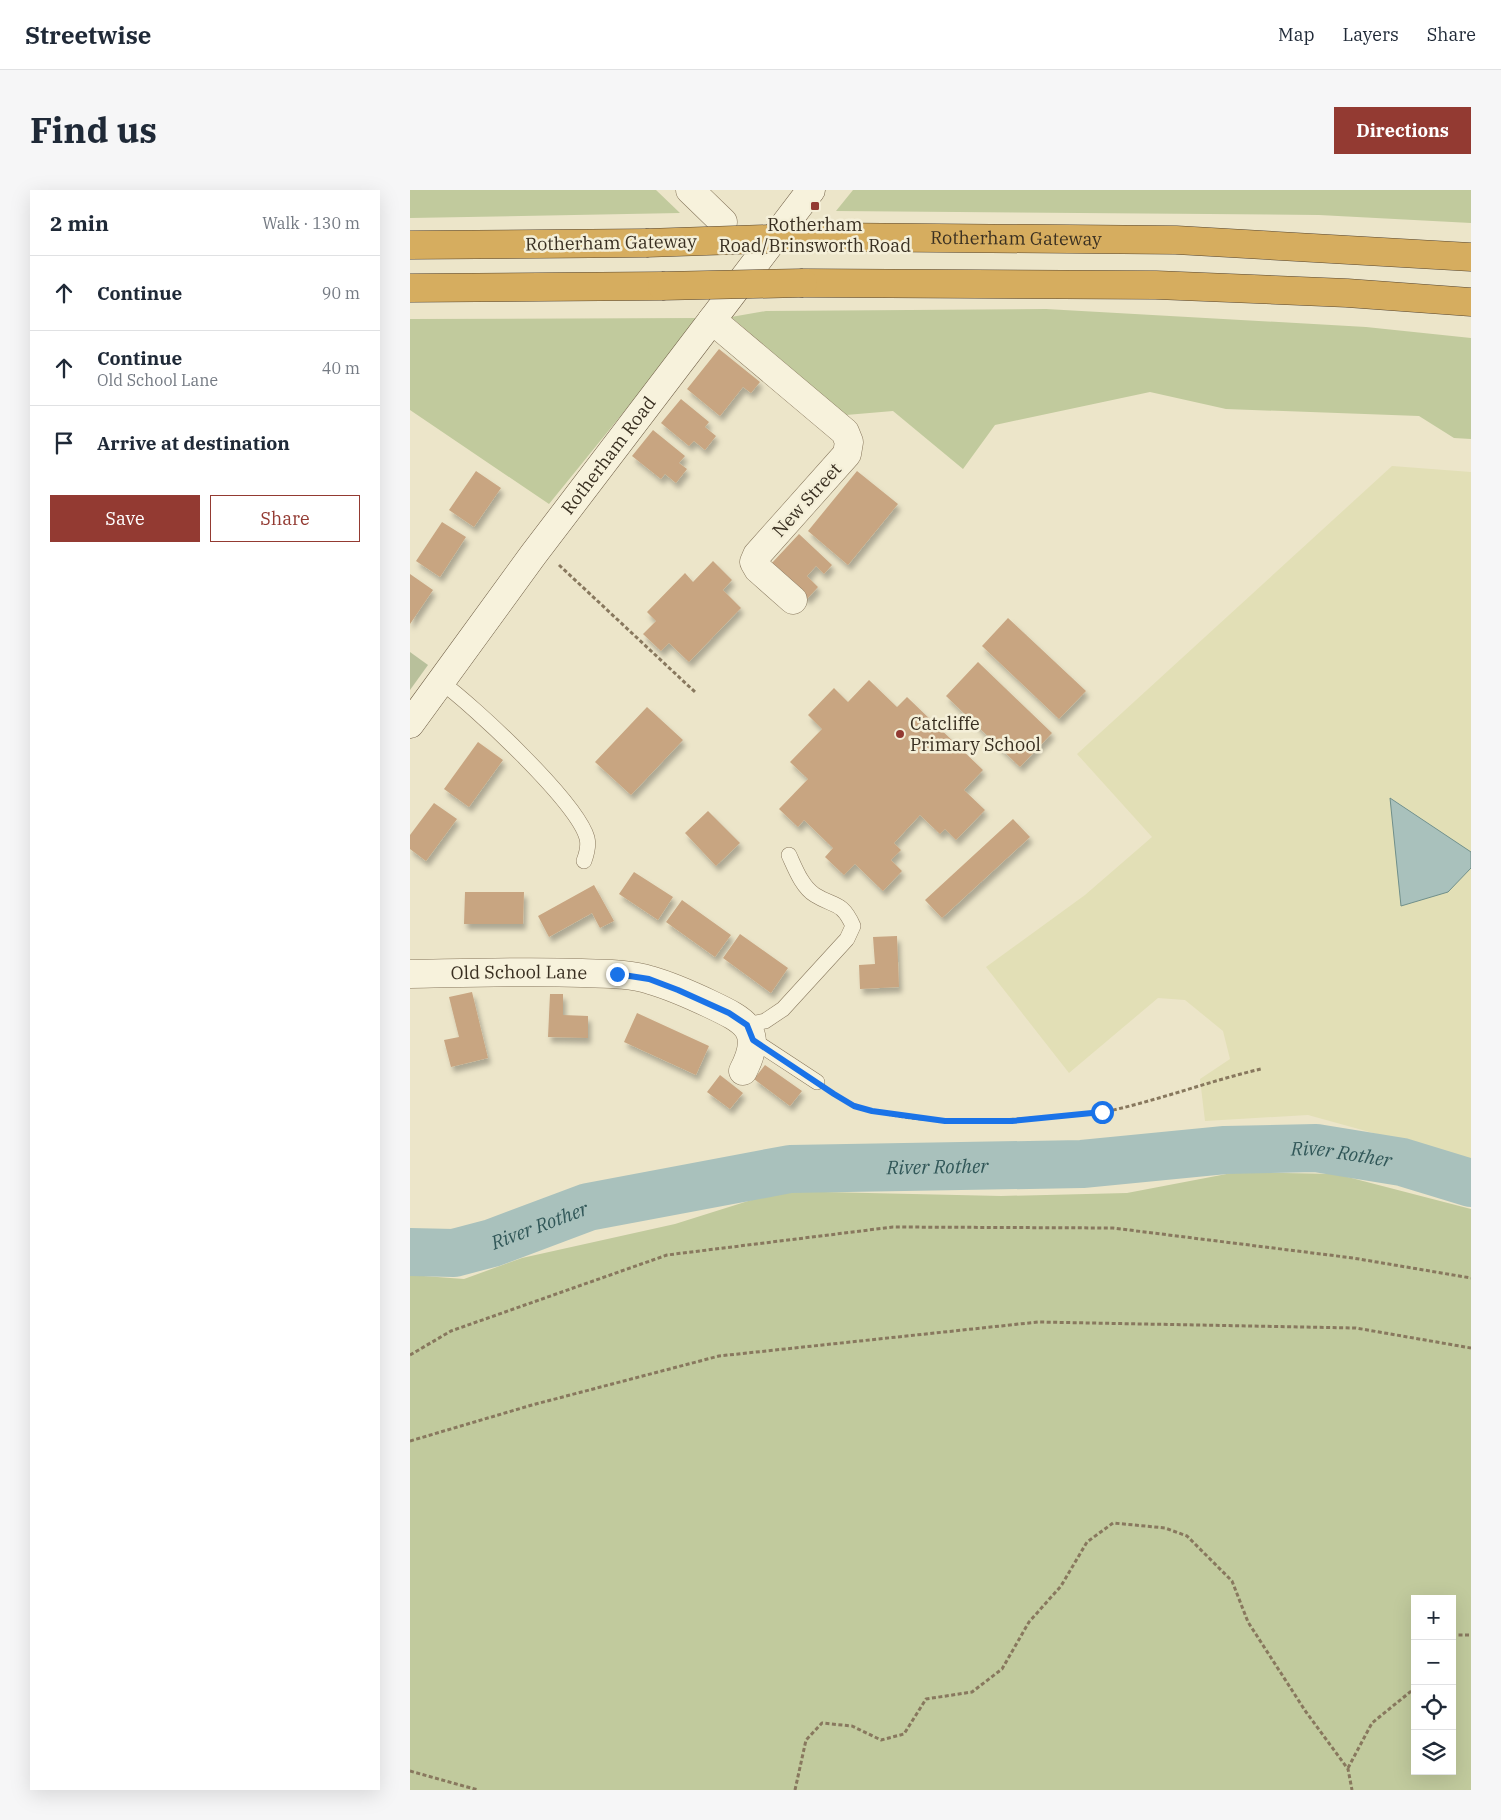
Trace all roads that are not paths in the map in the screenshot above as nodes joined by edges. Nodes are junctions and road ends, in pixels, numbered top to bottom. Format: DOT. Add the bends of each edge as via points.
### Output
graph roads {
  1 [pos="690,190"];
  2 [pos="810,190"];
  3 [pos="723,222"];
  4 [pos="410,246"];
  5 [pos="1471,257"];
  6 [pos="410,288"];
  7 [pos="1471,302"];
  8 [pos="712,320"];
  9 [pos="793,600"];
  10 [pos="441,682"];
  11 [pos="410,724"];
  12 [pos="789,855"];
  13 [pos="584,861"];
  14 [pos="410,974"];
  15 [pos="750,1033"];
  16 [pos="743,1071"];
  17 [pos="818,1082"];
  1 -- 3 [label="street"];
  2 -- 8 [label="street, Rotherham Road"];
  4 -- 5 [label="highway, Rotherham Gateway, bridge" via="828,237 1176,240"];
  6 -- 7 [label="highway, bridge" via="803,283 1156,285"];
  8 -- 9 [label="street, New Street" via="845,432 849,442 847,454 754,562"];
  8 -- 10 [label="street, Rotherham Road"];
  10 -- 11 [label="street, Rotherham Road"];
  10 -- 13 [label="lane" via="476,711 562,799 580,822 587,839"];
  12 -- 15 [label="lane" via="813,894 846,912 853,926 847,939 783,1008"];
  14 -- 15 [label="street, Old School Lane" via="547,972 649,979 729,1013"];
  15 -- 16 [label="street" via="751,1056"];
  15 -- 17 [label="lane"];
}
